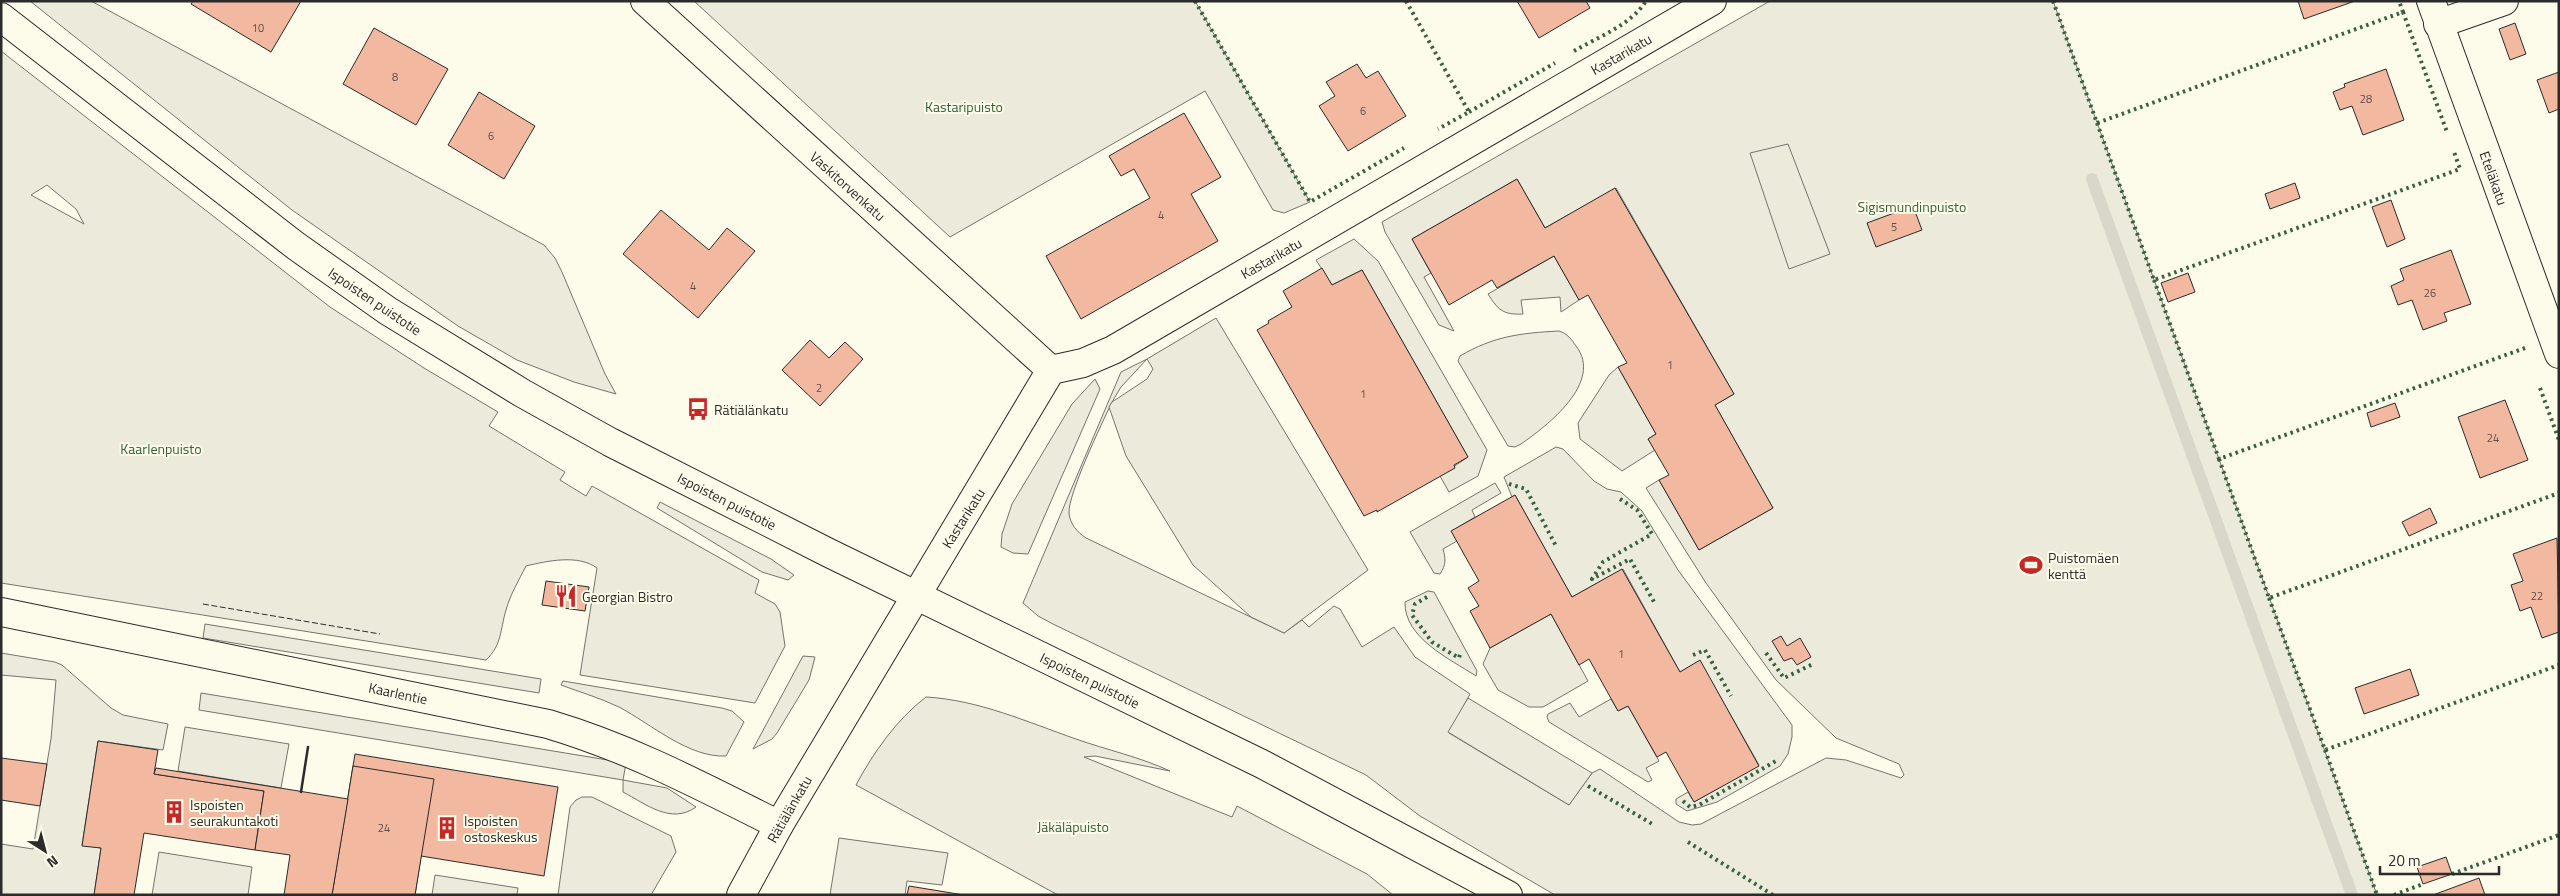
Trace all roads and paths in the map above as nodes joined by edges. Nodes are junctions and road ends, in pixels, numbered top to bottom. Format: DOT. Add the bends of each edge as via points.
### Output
graph roads {
  1 [pos="645,1"];
  2 [pos="2504,1"];
  3 [pos="1696,5"];
  4 [pos="2435,13"];
  5 [pos="1,17"];
  6 [pos="2550,305"];
  7 [pos="2559,354"];
  8 [pos="1051,370"];
  9 [pos="915,595"];
  10 [pos="1,612"];
  11 [pos="779,825"];
  12 [pos="741,895"];
  13 [pos="1508,895"];
  1 -- 8 [label="street, Vaskitorvenkatu"];
  2 -- 4 [label="street"];
  3 -- 8 [label="street, Kastarikatu" via="1113,350 1083,363"];
  4 -- 6 [label="street, Eteläkatu"];
  5 -- 9 [label="street, Ispoisten puistotie" via="296,246 388,311 610,442"];
  6 -- 7 [label="street, Eteläkatu"];
  8 -- 9 [label="street, Kastarikatu"];
  9 -- 11 [label="street, Rätiälänkatu"];
  9 -- 13 [label="street, Ispoisten puistotie" via="1262,764"];
  10 -- 11 [label="street, Kaarlentie" via="548,724 638,754"];
  11 -- 12 [label="street, Rätiälänkatu"];
}
